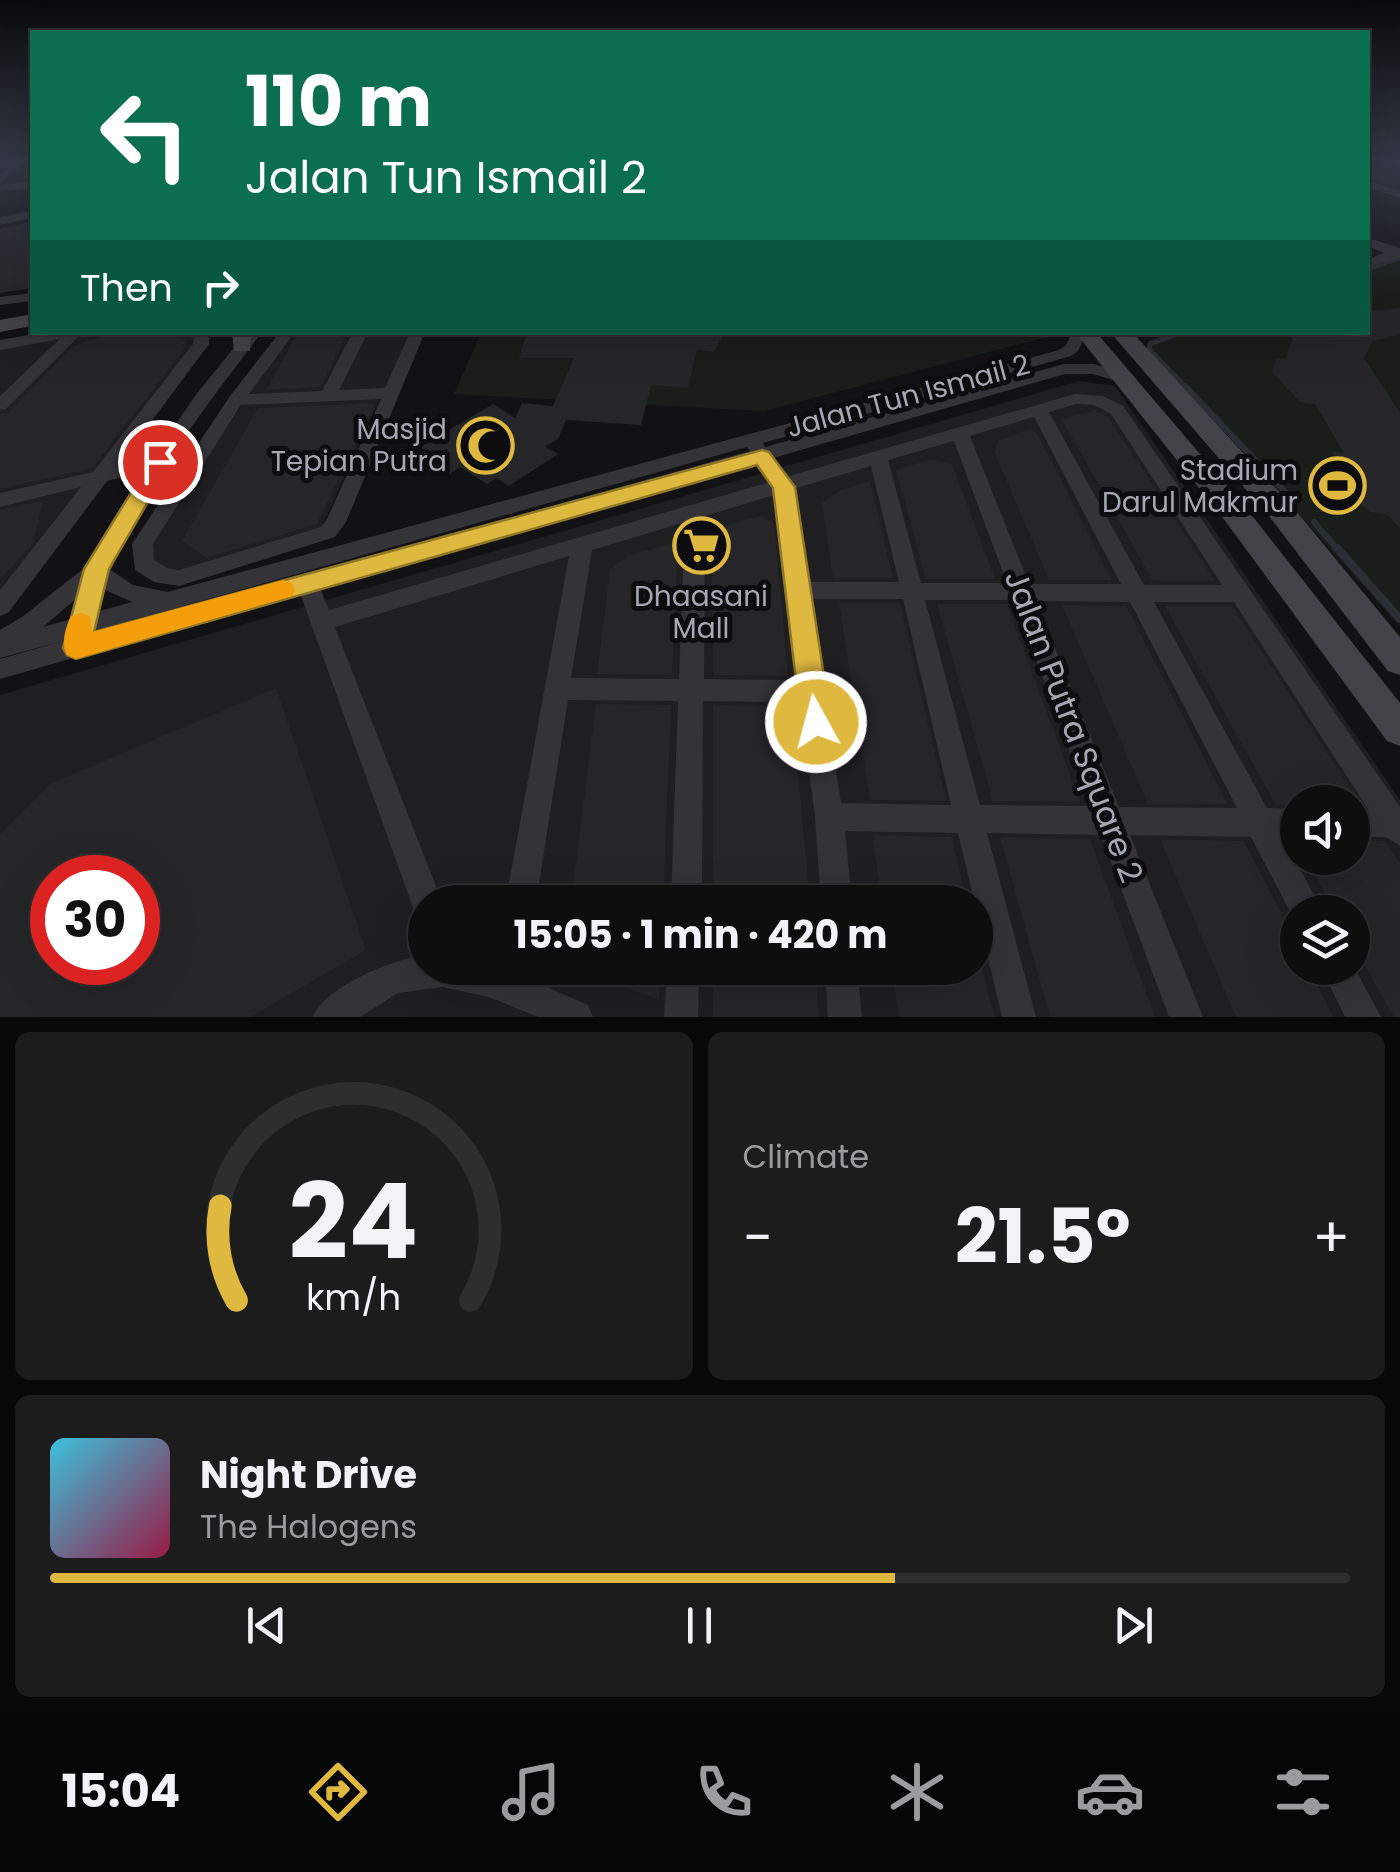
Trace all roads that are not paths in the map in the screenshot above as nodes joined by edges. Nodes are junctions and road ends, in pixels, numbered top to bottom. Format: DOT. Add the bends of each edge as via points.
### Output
graph roads {
  1 [pos="30,215"];
  2 [pos="0,220"];
  3 [pos="1370,243"];
  4 [pos="1398,253"];
  5 [pos="1370,262"];
  6 [pos="30,298"];
  7 [pos="0,301"];
  8 [pos="30,320"];
  9 [pos="0,326"];
  10 [pos="58,335"];
  11 [pos="73,335"];
  12 [pos="202,335"];
  13 [pos="286,335"];
  14 [pos="359,335"];
  15 [pos="417,335"];
  16 [pos="1080,335"];
  17 [pos="1085,335"];
  18 [pos="1123,335"];
  19 [pos="246,337"];
  20 [pos="0,345"];
  21 [pos="1064,361"];
  22 [pos="1123,378"];
  23 [pos="392,393"];
  24 [pos="328,395"];
  25 [pos="236,400"];
  26 [pos="0,405"];
  27 [pos="1040,412"];
  28 [pos="961,435"];
  29 [pos="756,448"];
  30 [pos="878,460"];
  31 [pos="160,462"];
  32 [pos="102,476"];
  33 [pos="784,487"];
  34 [pos="0,500"];
  35 [pos="695,514"];
  36 [pos="582,545"];
  37 [pos="303,563"];
  38 [pos="97,569"];
  39 [pos="800,590"];
  40 [pos="911,592"];
  41 [pos="1020,592"];
  42 [pos="1138,592"];
  43 [pos="1240,594"];
  44 [pos="175,599"];
  45 [pos="0,607"];
  46 [pos="320,622"];
  47 [pos="0,644"];
  48 [pos="77,644"];
  49 [pos="1400,661"];
  50 [pos="0,670"];
  51 [pos="560,689"];
  52 [pos="693,691"];
  53 [pos="812,691"];
  54 [pos="1400,730"];
  55 [pos="829,818"];
  56 [pos="972,821"];
  57 [pos="1112,823"];
  58 [pos="1259,823"];
  59 [pos="1280,823"];
  60 [pos="1370,824"];
  61 [pos="1397,827"];
  62 [pos="524,882"];
  63 [pos="420,885"];
  64 [pos="687,885"];
  65 [pos="835,885"];
  66 [pos="1298,895"];
  67 [pos="408,975"];
  68 [pos="506,985"];
  69 [pos="683,985"];
  70 [pos="842,985"];
  71 [pos="1346,985"];
  72 [pos="330,1017"];
  73 [pos="576,1017"];
  74 [pos="682,1017"];
  75 [pos="844,1017"];
  76 [pos="1019,1017"];
  77 [pos="1186,1017"];
  78 [pos="1364,1017"];
  1 -- 2 [label="street"];
  3 -- 4 [label="street"];
  4 -- 5 [label="street"];
  6 -- 7 [label="street"];
  8 -- 9 [label="street"];
  10 -- 20 [label="street"];
  11 -- 26 [label="street"];
  12 -- 32 [label="street"];
  13 -- 25 [label="street"];
  14 -- 24 [label="street"];
  15 -- 23 [label="street"];
  16 -- 21 [label="street"];
  17 -- 22 [label="street"];
  18 -- 49 [label="street" via="1282,513"];
  19 -- 31 [label="street"];
  21 -- 22 [label="street"];
  21 -- 29 [label="street, Jalan Tun Ismail 2"];
  22 -- 54 [label="street"];
  23 -- 24 [label="street"];
  23 -- 37 [label="street" via="336,522"];
  24 -- 25 [label="street"];
  25 -- 37 [label="street" via="142,544 143,564 179,578"];
  27 -- 28 [label="street"];
  27 -- 42 [label="street"];
  27 -- 43 [label="street" via="1087,398 1117,410"];
  28 -- 30 [label="street"];
  28 -- 41 [label="street, Jalan Putra Square 2"];
  29 -- 33 [label="street"];
  29 -- 37 [label="street, Jalan Tun Ismail 2"];
  30 -- 33 [label="street"];
  30 -- 40 [label="street"];
  31 -- 32 [label="street"];
  31 -- 38 [label="street"];
  32 -- 34 [label="street"];
  32 -- 45 [label="street"];
  33 -- 35 [label="street"];
  33 -- 39 [label="street"];
  35 -- 36 [label="street"];
  35 -- 52 [label="street"];
  36 -- 46 [label="street"];
  36 -- 51 [label="street"];
  37 -- 44 [label="street, Jalan Tun Ismail 2"];
  37 -- 46 [label="street"];
  37 -- 48 [label="street, Jalan Tun Ismail 2" via="104,640"];
  38 -- 44 [label="street" via="133,596"];
  38 -- 47 [label="street"];
  38 -- 48 [label="street"];
  39 -- 40 [label="street"];
  39 -- 53 [label="street"];
  40 -- 41 [label="street"];
  40 -- 56 [label="street"];
  41 -- 42 [label="street"];
  41 -- 57 [label="street, Jalan Putra Square 2"];
  42 -- 43 [label="street"];
  42 -- 58 [label="street"];
  43 -- 61 [label="street"];
  44 -- 48 [label="street, Jalan Tun Ismail 2"];
  46 -- 63 [label="street"];
  47 -- 48 [label="street, Jalan Tun Ismail 2"];
  48 -- 50 [label="street, Jalan Tun Ismail 2"];
  51 -- 52 [label="street"];
  51 -- 62 [label="street"];
  52 -- 53 [label="street"];
  52 -- 64 [label="street"];
  53 -- 55 [label="street"];
  55 -- 56 [label="street"];
  55 -- 65 [label="street"];
  56 -- 57 [label="street"];
  56 -- 76 [label="street"];
  57 -- 58 [label="street"];
  57 -- 77 [label="street, Jalan Putra Square 2"];
  58 -- 59 [label="street"];
  58 -- 66 [label="street"];
  60 -- 61 [label="street"];
  67 -- 72 [label="street"];
  68 -- 73 [label="street"];
  69 -- 74 [label="street"];
  70 -- 75 [label="street"];
  71 -- 78 [label="street"];
}
